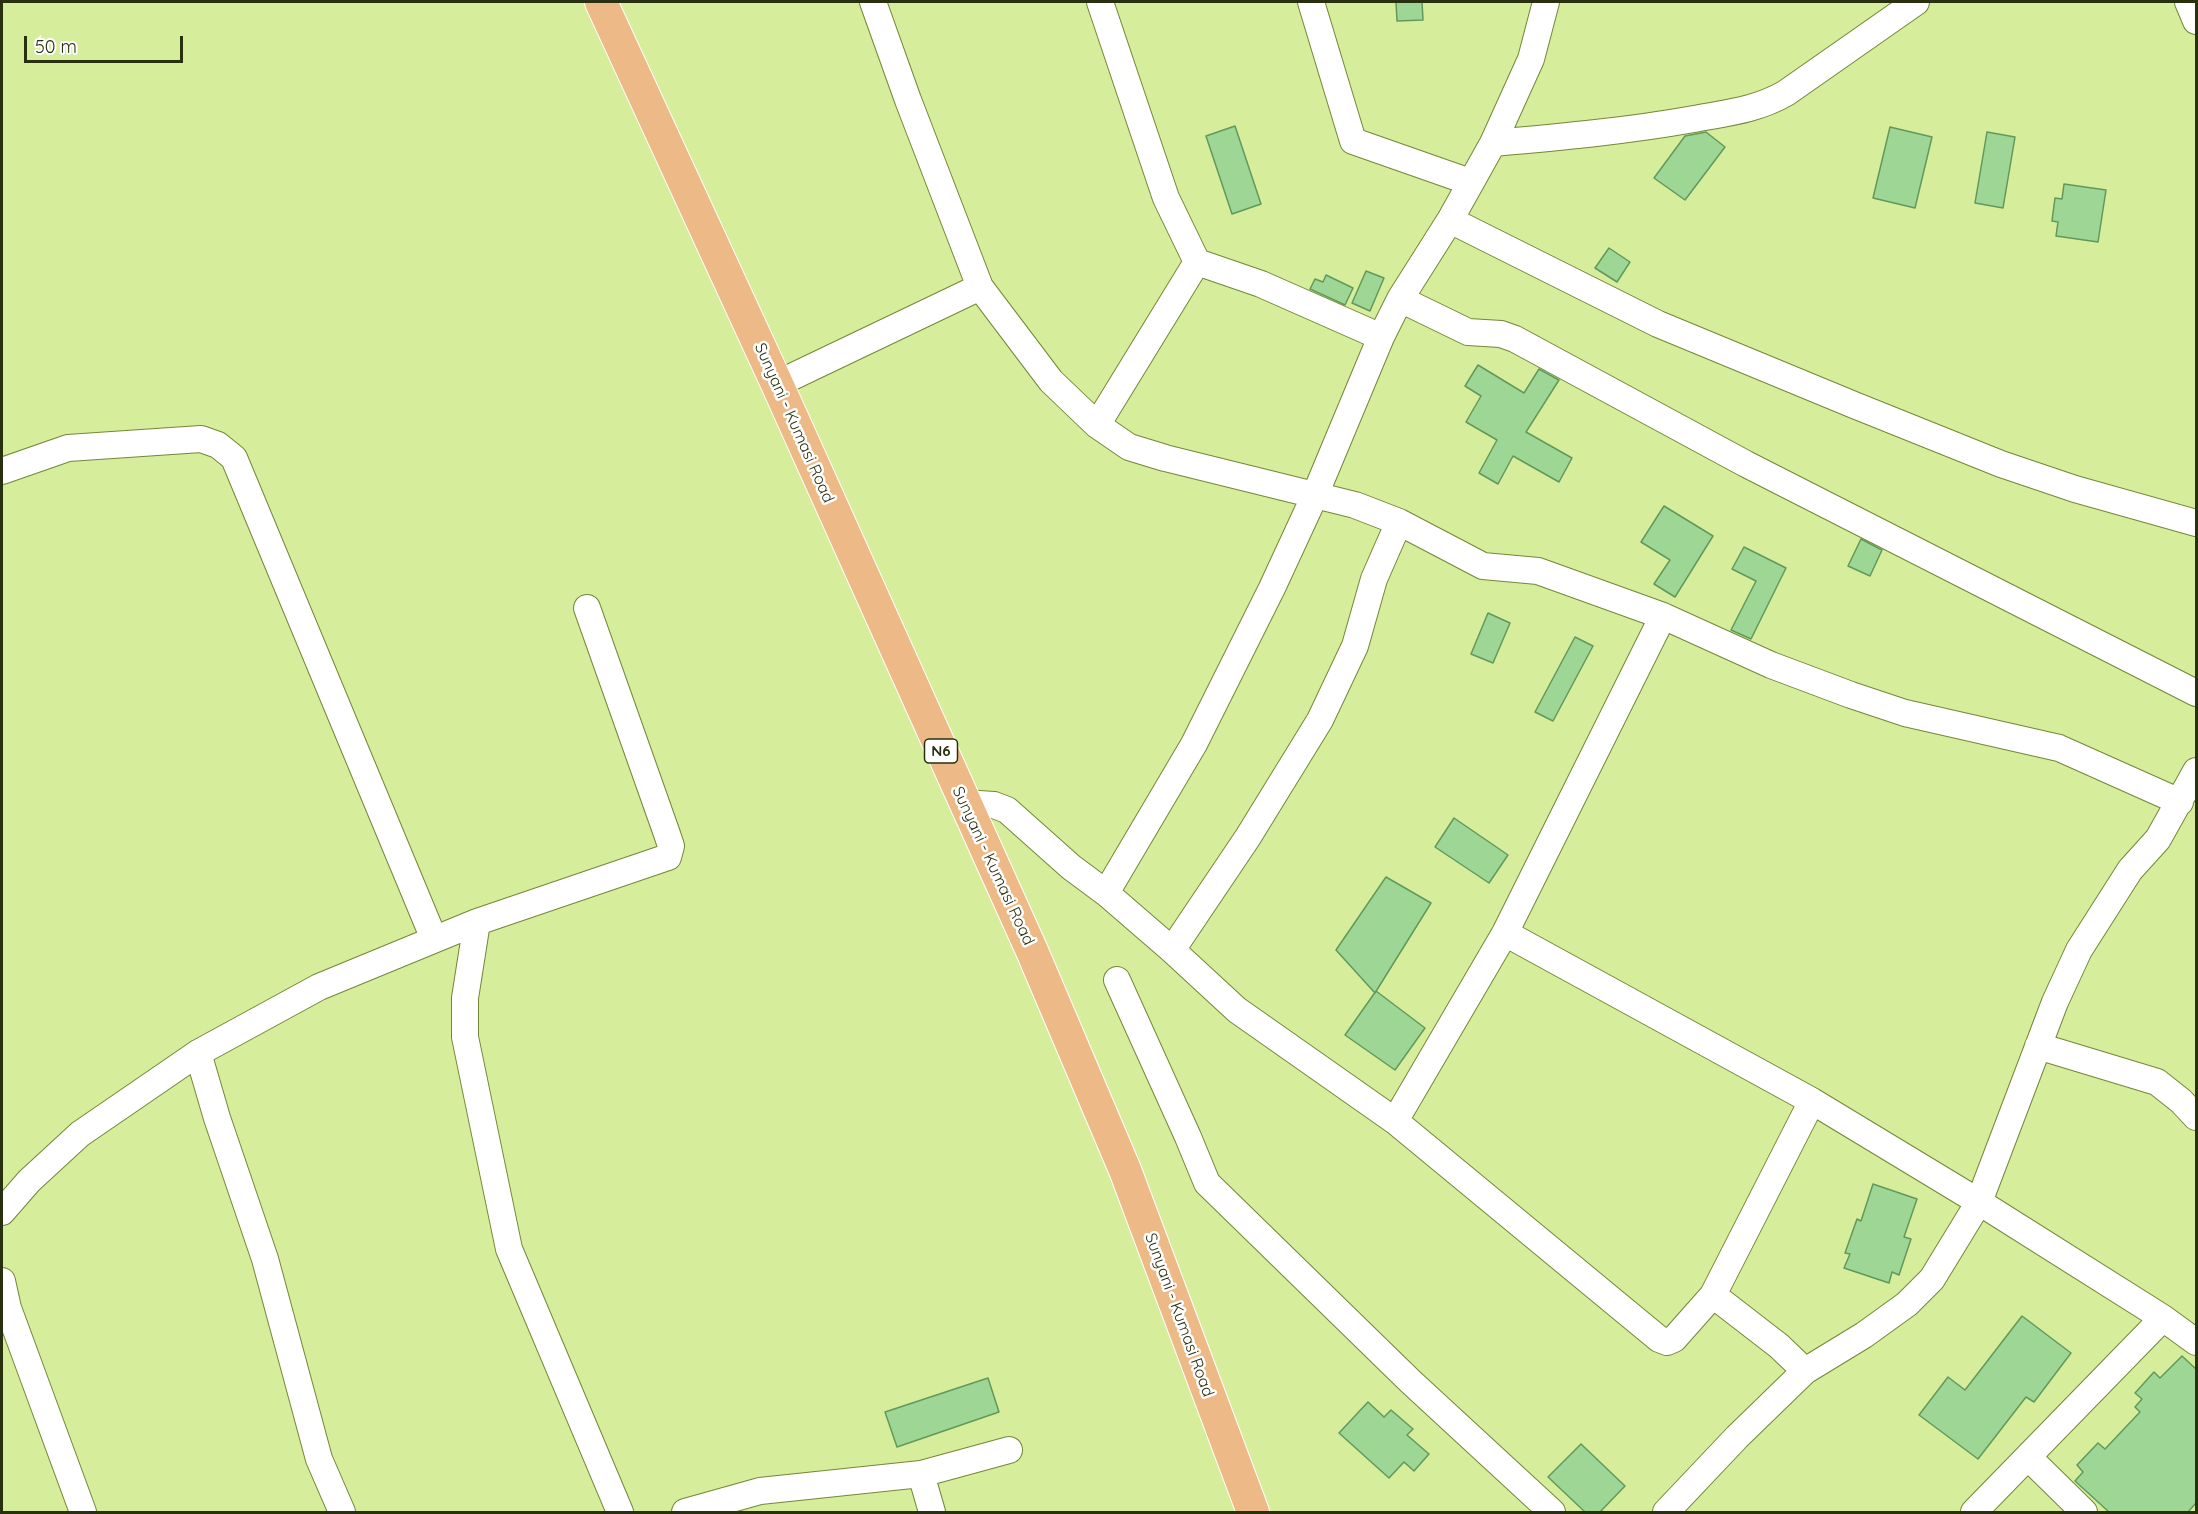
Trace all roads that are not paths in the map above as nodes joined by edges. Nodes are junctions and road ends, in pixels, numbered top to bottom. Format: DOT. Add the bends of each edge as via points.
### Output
graph roads {
  1 [pos="603,2"];
  2 [pos="873,2"];
  3 [pos="1100,2"];
  4 [pos="1311,2"];
  5 [pos="1546,2"];
  6 [pos="1916,2"];
  7 [pos="2188,2"];
  8 [pos="2196,21"];
  9 [pos="1493,143"];
  10 [pos="1470,182"];
  11 [pos="1450,220"];
  12 [pos="1197,262"];
  13 [pos="980,287"];
  14 [pos="1400,299"];
  15 [pos="1381,337"];
  16 [pos="777,384"];
  17 [pos="1098,425"];
  18 [pos="2,471"];
  19 [pos="1315,495"];
  20 [pos="1399,522"];
  21 [pos="2196,523"];
  22 [pos="587,608"];
  23 [pos="1663,616"];
  24 [pos="2196,693"];
  25 [pos="2196,771"];
  26 [pos="2180,802"];
  27 [pos="964,803"];
  28 [pos="1106,893"];
  29 [pos="477,922"];
  30 [pos="1505,933"];
  31 [pos="434,939"];
  32 [pos="1173,950"];
  33 [pos="1117,980"];
  34 [pos="2038,1046"];
  35 [pos="198,1053"];
  36 [pos="1812,1101"];
  37 [pos="2196,1117"];
  38 [pos="1395,1122"];
  39 [pos="1979,1202"];
  40 [pos="2,1212"];
  41 [pos="2,1281"];
  42 [pos="1713,1295"];
  43 [pos="2163,1318"];
  44 [pos="2196,1342"];
  45 [pos="1805,1371"];
  46 [pos="1009,1450"];
  47 [pos="2028,1457"];
  48 [pos="921,1474"];
  49 [pos="83,1512"];
  50 [pos="342,1512"];
  51 [pos="620,1512"];
  52 [pos="685,1512"];
  53 [pos="932,1512"];
  54 [pos="1253,1512"];
  55 [pos="1552,1512"];
  56 [pos="1666,1512"];
  57 [pos="1974,1512"];
  58 [pos="2084,1512"];
  1 -- 16 [label="main road, Sunyani - Kumasi Road / N6"];
  2 -- 13 [label="street"];
  3 -- 12 [label="street" via="1166,198"];
  4 -- 10 [label="street" via="1353,141"];
  5 -- 9 [label="street" via="1531,59"];
  6 -- 9 [label="street" via="1769,103 1629,130"];
  7 -- 8 [label="street"];
  9 -- 10 [label="street"];
  10 -- 11 [label="street"];
  11 -- 14 [label="street"];
  11 -- 21 [label="street" via="1658,324 1854,405 2001,464"];
  12 -- 15 [label="street" via="1262,284"];
  12 -- 17 [label="street"];
  13 -- 16 [label="street"];
  13 -- 17 [label="street" via="1051,381"];
  14 -- 15 [label="street"];
  14 -- 24 [label="street" via="1468,332 1502,334 1515,339 1746,464"];
  15 -- 19 [label="street"];
  16 -- 27 [label="main road, Sunyani - Kumasi Road / N6"];
  17 -- 19 [label="street" via="1129,447"];
  18 -- 31 [label="street" via="68,448 201,439 218,444 234,458"];
  19 -- 20 [label="street"];
  19 -- 28 [label="street" via="1194,744"];
  20 -- 23 [label="street" via="1483,566 1538,571"];
  20 -- 32 [label="street" via="1374,579 1355,646 1320,720"];
  22 -- 29 [label="street" via="671,846 668,857"];
  23 -- 26 [label="street" via="1851,696 1905,713 2059,748"];
  23 -- 30 [label="street"];
  25 -- 26 [label="street"];
  26 -- 34 [label="street" via="2079,950"];
  27 -- 28 [label="street" via="1007,810"];
  27 -- 54 [label="main road, Sunyani - Kumasi Road / N6" via="1125,1170"];
  28 -- 32 [label="street"];
  29 -- 31 [label="street"];
  29 -- 51 [label="street" via="465,998 465,1037 509,1249"];
  30 -- 36 [label="street"];
  30 -- 38 [label="street"];
  31 -- 35 [label="street" via="319,987"];
  32 -- 38 [label="street" via="1237,1010"];
  33 -- 55 [label="street" via="1207,1183 1410,1381"];
  34 -- 37 [label="street" via="2157,1082"];
  34 -- 39 [label="street"];
  35 -- 40 [label="street" via="80,1134"];
  35 -- 50 [label="street" via="265,1260 319,1459"];
  36 -- 39 [label="street"];
  36 -- 42 [label="street"];
  38 -- 42 [label="street" via="1659,1339 1674,1339"];
  39 -- 43 [label="street"];
  39 -- 45 [label="street" via="1932,1279 1907,1304"];
  41 -- 49 [label="street" via="8,1308"];
  42 -- 45 [label="street"];
  43 -- 44 [label="street"];
  43 -- 47 [label="street"];
  45 -- 56 [label="street"];
  46 -- 48 [label="street"];
  47 -- 57 [label="street"];
  47 -- 58 [label="street"];
  48 -- 52 [label="street" via="760,1491"];
  48 -- 53 [label="street"];
}
